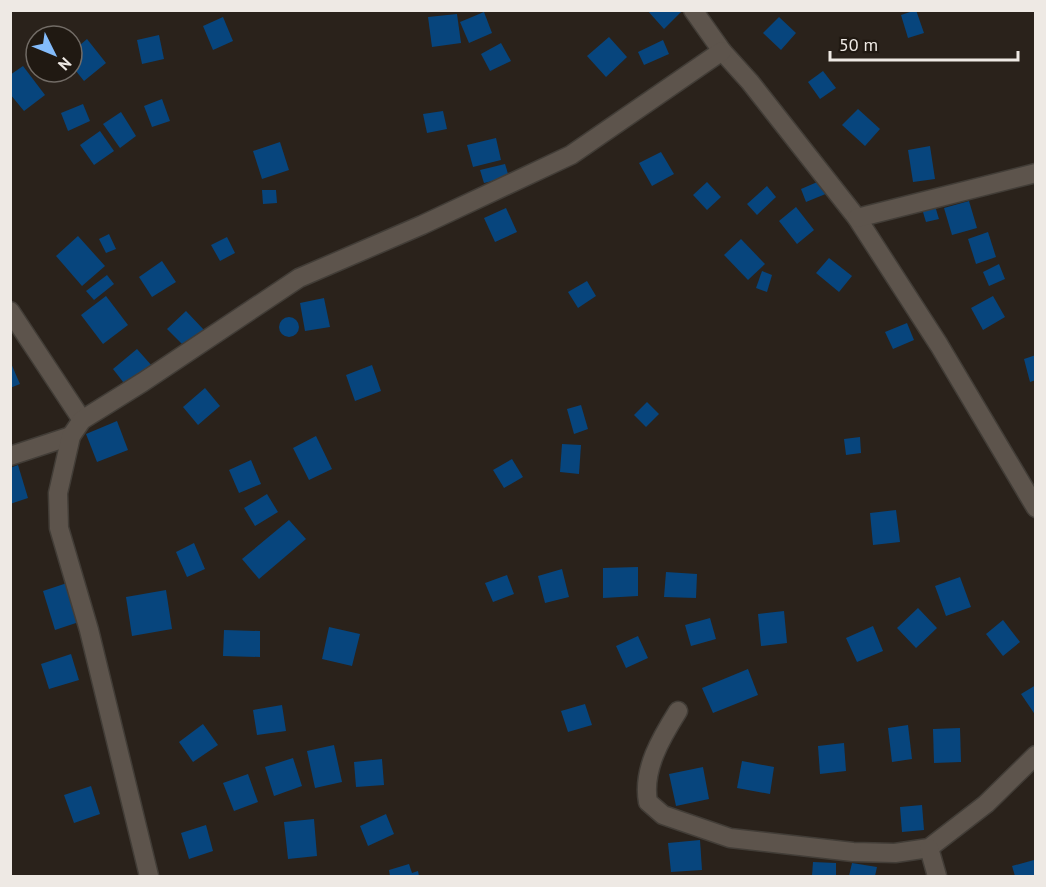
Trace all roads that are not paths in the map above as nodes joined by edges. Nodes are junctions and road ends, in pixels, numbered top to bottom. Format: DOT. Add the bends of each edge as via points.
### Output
graph roads {
  1 [pos="693,10"];
  2 [pos="722,51"];
  3 [pos="1035,173"];
  4 [pos="857,218"];
  5 [pos="10,311"];
  6 [pos="82,420"];
  7 [pos="71,436"];
  8 [pos="10,456"];
  9 [pos="1035,508"];
  10 [pos="678,711"];
  11 [pos="1035,754"];
  12 [pos="929,848"];
  13 [pos="148,876"];
  14 [pos="937,876"];
  1 -- 2 [label="street"];
  2 -- 4 [label="street"];
  2 -- 6 [label="street" via="572,155 299,278"];
  3 -- 4 [label="street"];
  4 -- 9 [label="street" via="939,345"];
  5 -- 6 [label="street"];
  6 -- 7 [label="street"];
  7 -- 8 [label="street"];
  7 -- 13 [label="street" via="58,493 60,536 89,630"];
  10 -- 12 [label="street" via="646,778 648,802 663,814 730,838 853,852 895,854"];
  11 -- 12 [label="street" via="986,804"];
  12 -- 14 [label="street"];
}
